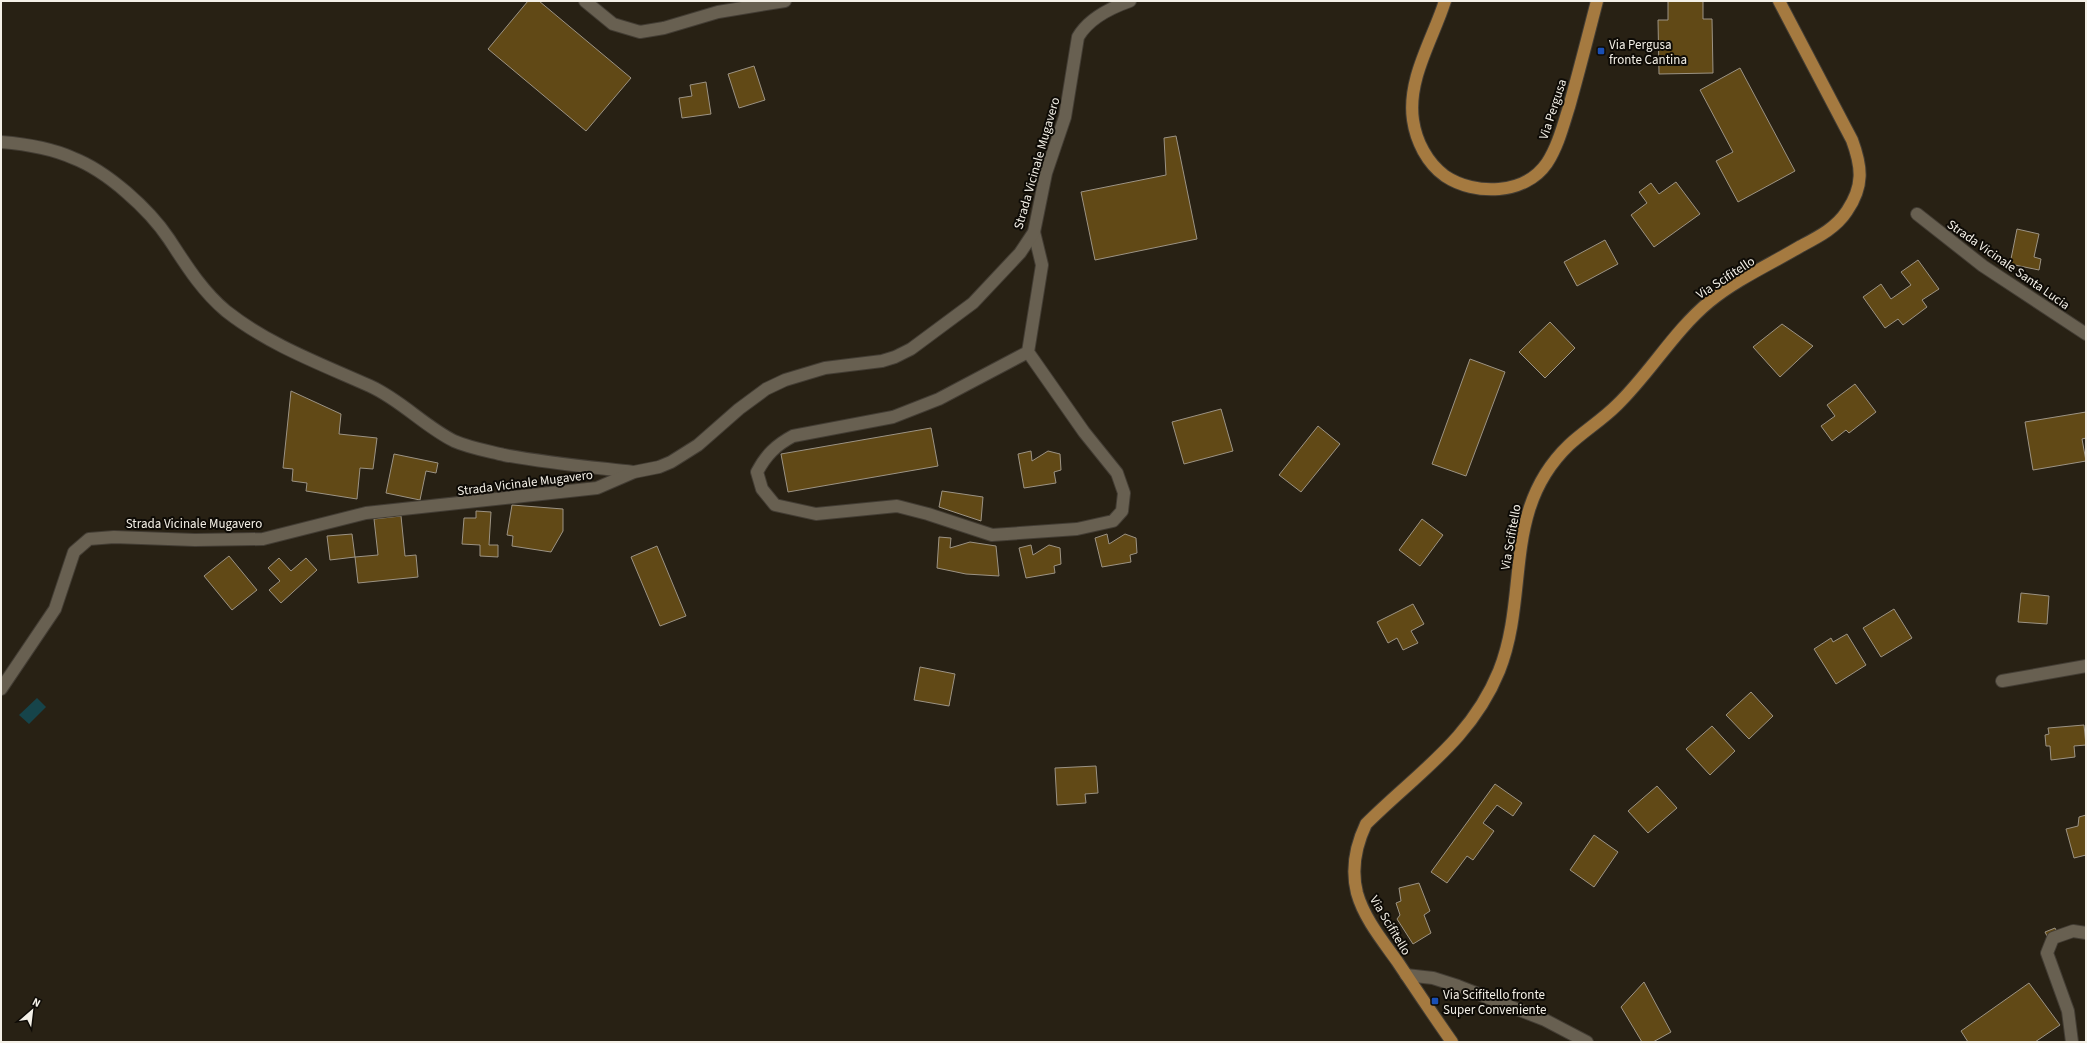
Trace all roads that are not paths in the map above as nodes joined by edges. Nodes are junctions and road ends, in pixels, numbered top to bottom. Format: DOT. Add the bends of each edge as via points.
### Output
graph roads {
  1 [pos="585,1"];
  2 [pos="785,1"];
  3 [pos="1130,1"];
  4 [pos="1445,1"];
  5 [pos="1597,1"];
  6 [pos="1778,1"];
  7 [pos="1,142"];
  8 [pos="1917,214"];
  9 [pos="1034,232"];
  10 [pos="2086,334"];
  11 [pos="1028,352"];
  12 [pos="634,472"];
  13 [pos="2086,666"];
  14 [pos="2002,681"];
  15 [pos="1,689"];
  16 [pos="2086,933"];
  17 [pos="1406,975"];
  18 [pos="2068,1040"];
  19 [pos="1452,1042"];
  20 [pos="1587,1042"];
  1 -- 2 [label="street" via="613,24 640,32 664,28 718,12"];
  3 -- 9 [label="street, Strada Vicinale Mugavero" via="1091,20 1078,37 1065,117 1046,172"];
  4 -- 5 [label="main road, Via Pergusa" via="1412,96 1418,142 1431,162 1446,176 1471,187 1492,190 1514,186 1530,179 1546,164 1559,140"];
  6 -- 17 [label="main road, Via Scifitello" via="1852,140 1859,159 1861,176 1858,191 1846,212 1830,230 1728,288 1705,306 1617,405 1570,445 1550,465 1541,479 1526,516 1506,649 1484,704 1453,744 1366,824 1359,839 1355,877 1361,906"];
  7 -- 12 [label="street" via="42,148 89,165 132,198 154,219 201,286 231,314 262,336 386,394 435,430 455,441 484,451 525,459"];
  8 -- 10 [label="street, Strada Vicinale Santa Lucia" via="1983,266"];
  9 -- 11 [label="street" via="1042,264"];
  9 -- 12 [label="street, Strada Vicinale Mugavero" via="1020,253 973,303 911,349 882,362 825,368 785,380 739,409 698,446 659,467"];
  11 -- 11 [label="street" via="1084,432 1117,473 1124,493 1122,511 1113,521 1076,529 992,535 897,506 816,514 775,505 762,489 757,472 764,459 778,444 793,436 894,417 940,399"];
  12 -- 15 [label="street, Strada Vicinale Mugavero" via="597,488 366,513 263,538 89,539 74,552 55,609"];
  13 -- 14 [label="street"];
  16 -- 18 [label="street" via="2073,931 2053,938 2047,953 2068,1011"];
  17 -- 19 [label="main road, Via Scifitello"];
  17 -- 20 [label="street" via="1433,978 1458,986 1544,1020"];
}
